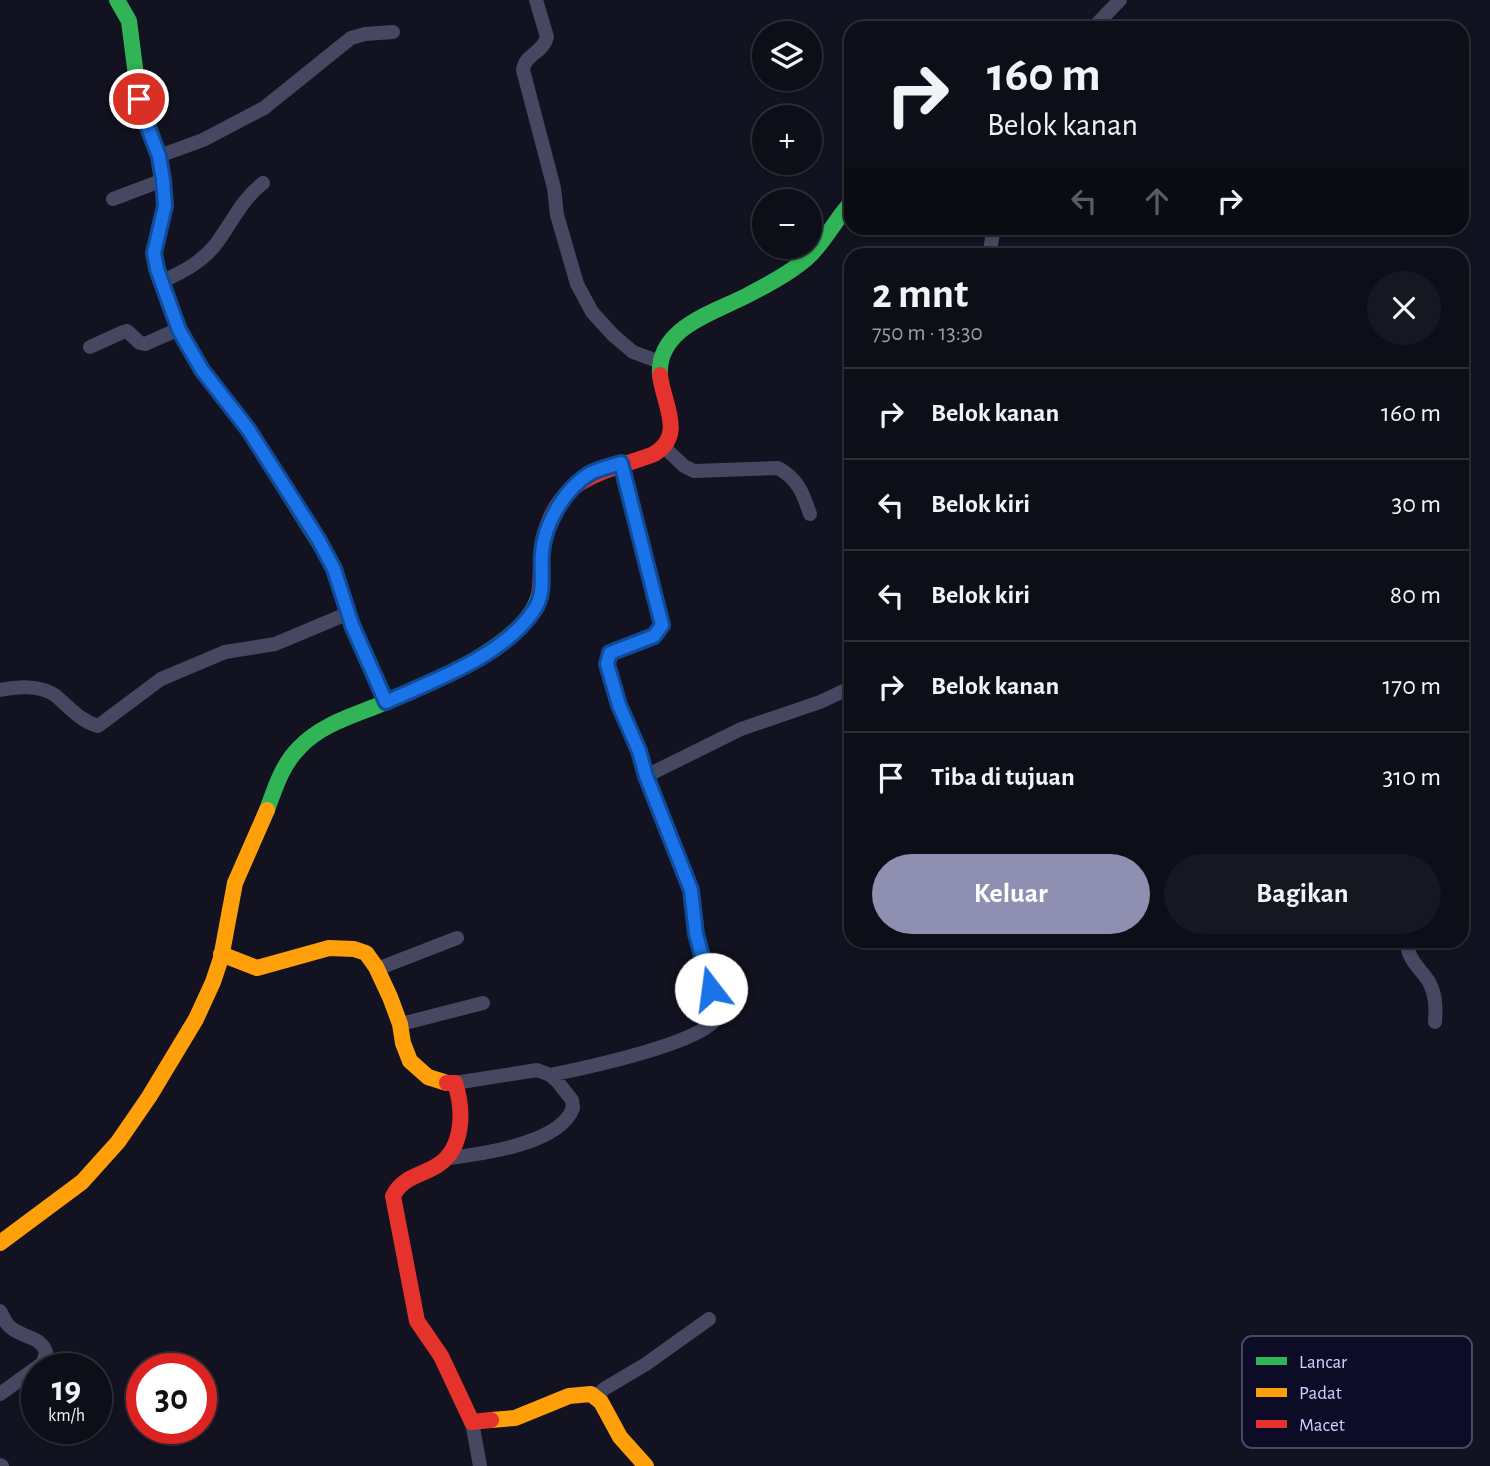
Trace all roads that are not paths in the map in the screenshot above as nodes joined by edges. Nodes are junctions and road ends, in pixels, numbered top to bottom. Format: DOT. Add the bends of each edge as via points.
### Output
graph roads {
  1 [pos="117,0"];
  2 [pos="536,0"];
  3 [pos="1120,0"];
  4 [pos="1100,21"];
  5 [pos="393,32"];
  6 [pos="159,156"];
  7 [pos="163,180"];
  8 [pos="263,183"];
  9 [pos="113,199"];
  10 [pos="844,213"];
  11 [pos="162,282"];
  12 [pos="179,330"];
  13 [pos="90,347"];
  14 [pos="660,362"];
  15 [pos="666,449"];
  16 [pos="621,463"];
  17 [pos="810,514"];
  18 [pos="349,614"];
  19 [pos="0,690"];
  20 [pos="844,691"];
  21 [pos="386,702"];
  22 [pos="646,776"];
  23 [pos="457,938"];
  24 [pos="1408,948"];
  25 [pos="224,955"];
  26 [pos="377,969"];
  27 [pos="483,1003"];
  28 [pos="1435,1021"];
  29 [pos="401,1024"];
  30 [pos="551,1075"];
  31 [pos="455,1083"];
  32 [pos="449,1158"];
  33 [pos="0,1243"];
  34 [pos="0,1311"];
  35 [pos="709,1319"];
  36 [pos="0,1394"];
  37 [pos="596,1397"];
  38 [pos="472,1422"];
  39 [pos="480,1466"];
  40 [pos="646,1466"];
  1 -- 6 [label="street" via="129,21 139,99"];
  2 -- 14 [label="street" via="547,37 527,58 523,70 577,284 592,312 613,335 634,352"];
  3 -- 4 [label="street"];
  5 -- 6 [label="street" via="351,38 264,108 203,140"];
  6 -- 7 [label="street"];
  7 -- 9 [label="street"];
  7 -- 11 [label="street" via="165,206 154,253"];
  8 -- 11 [label="street" via="238,208 208,253"];
  10 -- 14 [label="street" via="805,261 690,324 668,345"];
  11 -- 12 [label="street"];
  12 -- 13 [label="street" via="145,344 123,332"];
  12 -- 18 [label="street" via="298,505 334,569"];
  14 -- 15 [label="street" via="671,423"];
  15 -- 16 [label="street"];
  15 -- 17 [label="street" via="694,471 778,468 797,482"];
  16 -- 21 [label="street" via="576,484 558,509 543,544 540,600 518,629 470,664"];
  16 -- 22 [label="street" via="662,625 654,636 614,651 607,660"];
  18 -- 19 [label="street" via="275,644 225,652 161,679 98,726 49,692 22,687"];
  18 -- 21 [label="street"];
  20 -- 22 [label="street" via="741,729"];
  21 -- 25 [label="street" via="312,736 289,760 239,874"];
  22 -- 30 [label="street" via="691,890 696,934 717,1017 697,1034 626,1059"];
  23 -- 26 [label="street"];
  24 -- 28 [label="street" via="1433,990"];
  25 -- 26 [label="street" via="263,967 329,948 354,949 366,953"];
  25 -- 33 [label="street" via="196,1020 131,1127 81,1183"];
  26 -- 29 [label="street"];
  27 -- 29 [label="street"];
  29 -- 31 [label="street" via="404,1045 416,1069 432,1080"];
  30 -- 31 [label="street" via="527,1070"];
  30 -- 32 [label="street" via="573,1105 572,1113 558,1128 491,1153"];
  31 -- 32 [label="street" via="461,1113 456,1147"];
  32 -- 38 [label="street" via="406,1180 395,1191 393,1202 417,1321"];
  34 -- 36 [label="street" via="7,1325 40,1342 46,1352 43,1363"];
  35 -- 37 [label="street"];
  37 -- 38 [label="street" via="569,1396 515,1418"];
  37 -- 40 [label="street" via="620,1437"];
  38 -- 39 [label="street"];
}
